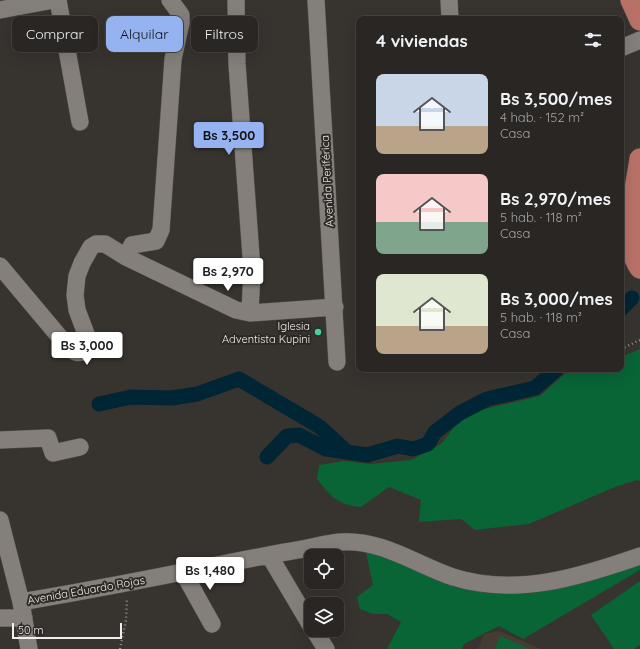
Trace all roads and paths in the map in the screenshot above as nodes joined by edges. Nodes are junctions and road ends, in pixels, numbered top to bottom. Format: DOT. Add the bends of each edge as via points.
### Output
graph roads {
  1 [pos="54,0"];
  2 [pos="58,0"];
  3 [pos="170,0"];
  4 [pos="236,0"];
  5 [pos="316,0"];
  6 [pos="449,0"];
  7 [pos="631,0"];
  8 [pos="0,10"];
  9 [pos="450,16"];
  10 [pos="640,20"];
  11 [pos="640,40"];
  12 [pos="624,47"];
  13 [pos="80,122"];
  14 [pos="640,159"];
  15 [pos="126,257"];
  16 [pos="0,266"];
  17 [pos="640,268"];
  18 [pos="334,307"];
  19 [pos="250,313"];
  20 [pos="640,340"];
  21 [pos="624,348"];
  22 [pos="337,362"];
  23 [pos="0,440"];
  24 [pos="80,447"];
  25 [pos="0,520"];
  26 [pos="269,555"];
  27 [pos="640,556"];
  28 [pos="183,572"];
  29 [pos="125,584"];
  30 [pos="22,610"];
  31 [pos="304,614"];
  32 [pos="0,618"];
  33 [pos="212,624"];
  34 [pos="318,637"];
  35 [pos="29,649"];
  36 [pos="120,649"];
  37 [pos="326,649"];
  1 -- 8 [label="street"];
  2 -- 13 [label="street"];
  3 -- 15 [label="street" via="181,15 181,24 173,59 161,230 156,241 132,245"];
  4 -- 19 [label="street" via="237,64 252,270"];
  5 -- 18 [label="street, Avenida Periférica"];
  6 -- 9 [label="street"];
  7 -- 10 [label="main road"];
  11 -- 12 [label="street"];
  14 -- 17 [label="main road" via="632,216 635,262"];
  15 -- 16 [label="street" via="105,244 96,244 91,247 82,263 77,276 75,295 77,310 89,346 87,351 81,354 68,347"];
  15 -- 19 [label="street" via="227,308"];
  18 -- 19 [label="street"];
  18 -- 22 [label="street, Avenida Periférica"];
  20 -- 21 [label="path"];
  23 -- 24 [label="street" via="48,438 53,453"];
  25 -- 30 [label="street"];
  26 -- 27 [label="street, Avenida Eduardo Rojas" via="342,542 364,544 395,553 453,577 477,582 522,585 550,583"];
  26 -- 28 [label="street, Avenida Eduardo Rojas"];
  26 -- 31 [label="street"];
  28 -- 29 [label="street, Avenida Eduardo Rojas"];
  28 -- 33 [label="street"];
  29 -- 30 [label="street, Avenida Eduardo Rojas"];
  29 -- 36 [label="path" via="128,605"];
  30 -- 32 [label="street, Avenida Eduardo Rojas"];
  30 -- 35 [label="street"];
  34 -- 37 [label="street"];
}
